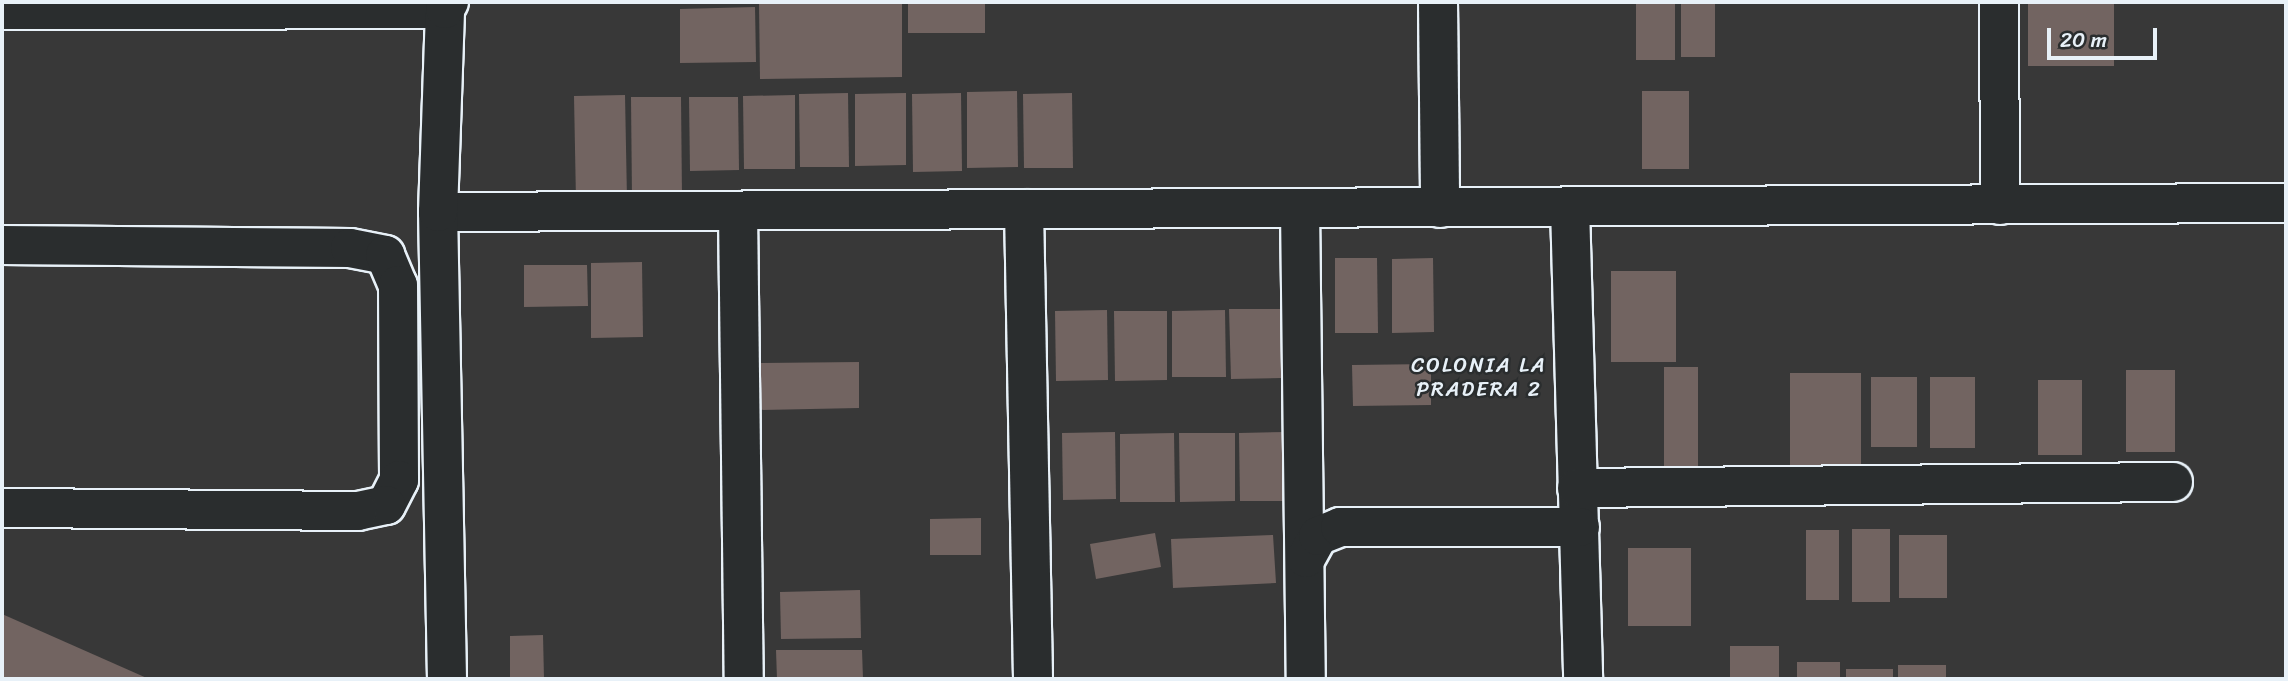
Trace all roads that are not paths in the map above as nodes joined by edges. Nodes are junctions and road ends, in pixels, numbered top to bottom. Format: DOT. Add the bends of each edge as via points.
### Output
graph roads {
  1 [pos="1438,2"];
  2 [pos="1999,2"];
  3 [pos="438,5"];
  4 [pos="2,10"];
  5 [pos="2286,203"];
  6 [pos="2000,205"];
  7 [pos="1570,207"];
  8 [pos="1300,208"];
  9 [pos="1440,208"];
  10 [pos="1024,209"];
  11 [pos="738,211"];
  12 [pos="438,212"];
  13 [pos="2,245"];
  14 [pos="2174,482"];
  15 [pos="1577,488"];
  16 [pos="2,508"];
  17 [pos="1580,527"];
  18 [pos="1306,558"];
  19 [pos="447,679"];
  20 [pos="744,679"];
  21 [pos="1033,679"];
  22 [pos="1306,679"];
  23 [pos="1583,679"];
  1 -- 9 [label="street"];
  2 -- 6 [label="street"];
  3 -- 4 [label="street"];
  3 -- 12 [label="street"];
  5 -- 6 [label="street"];
  6 -- 7 [label="street"];
  7 -- 9 [label="street"];
  7 -- 15 [label="street"];
  8 -- 9 [label="street"];
  8 -- 10 [label="street"];
  8 -- 18 [label="street"];
  10 -- 11 [label="street"];
  10 -- 21 [label="street"];
  11 -- 12 [label="street"];
  11 -- 20 [label="street"];
  12 -- 19 [label="street"];
  13 -- 16 [label="street" via="350,248 385,255 398,285 399,480 386,505 358,511"];
  14 -- 15 [label="street"];
  15 -- 17 [label="street"];
  17 -- 18 [label="street" via="1340,527 1318,536"];
  17 -- 23 [label="street"];
  18 -- 22 [label="street"];
}
